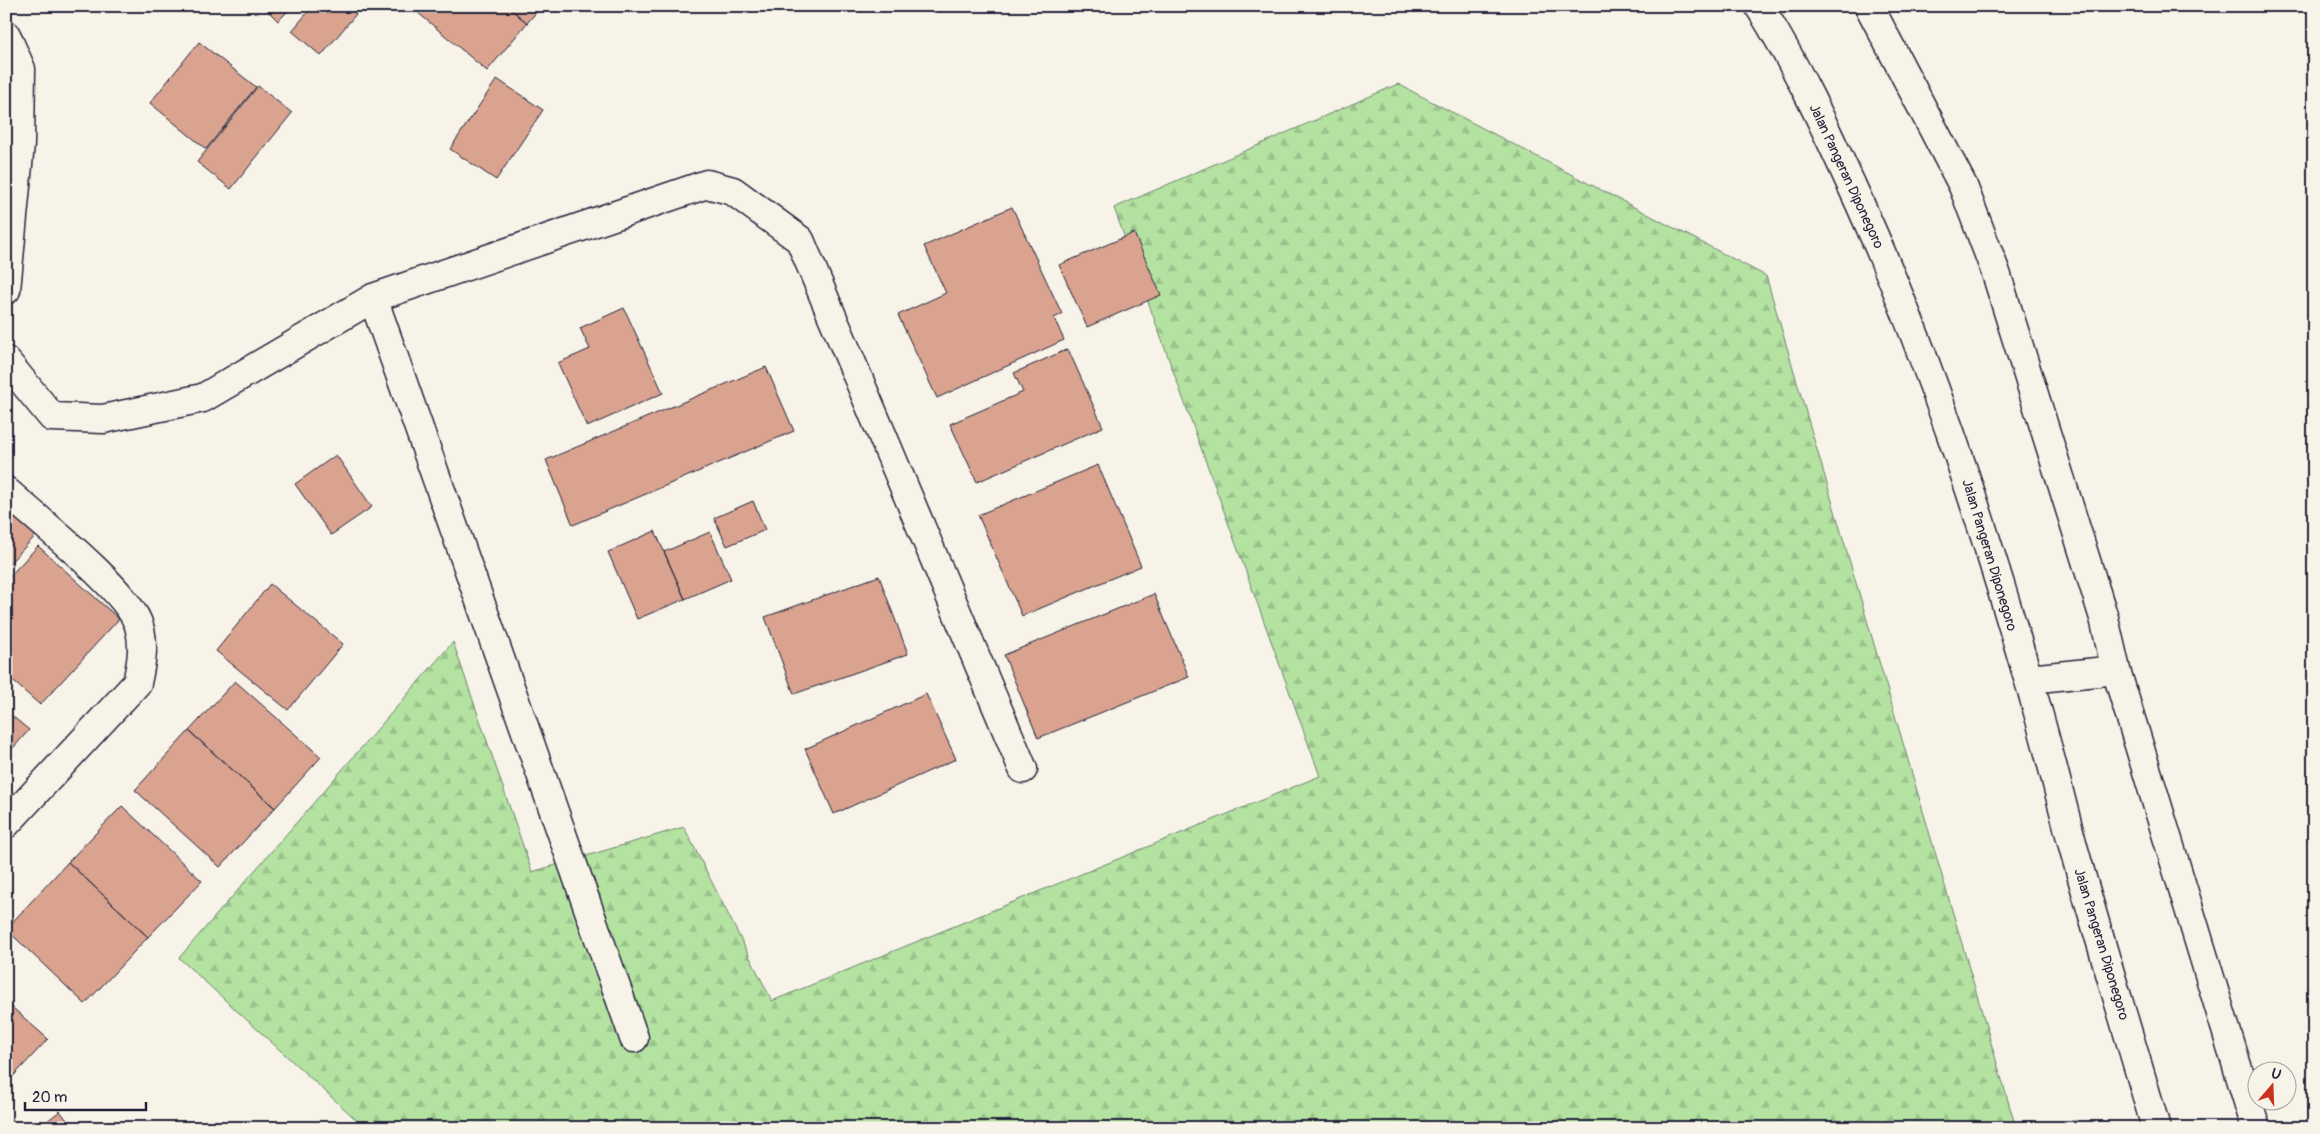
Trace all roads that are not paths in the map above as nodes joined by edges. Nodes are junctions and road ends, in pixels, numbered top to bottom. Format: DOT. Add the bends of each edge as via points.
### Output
graph roads {
  1 [pos="1759,6"];
  2 [pos="1869,6"];
  3 [pos="6,35"];
  4 [pos="6,290"];
  5 [pos="373,298"];
  6 [pos="6,361"];
  7 [pos="6,491"];
  8 [pos="2116,670"];
  9 [pos="2029,679"];
  10 [pos="1023,769"];
  11 [pos="6,824"];
  12 [pos="634,1038"];
  13 [pos="2156,1128"];
  14 [pos="2256,1128"];
  1 -- 9 [label="main road, Jalan Pangeran Diponegoro" via="1819,114 1912,328 1963,466"];
  2 -- 8 [label="main road" via="1963,186 1996,273 2104,618"];
  3 -- 4 [label="main road" via="20,69 20,144"];
  5 -- 6 [label="main road" via="203,398 103,419 52,417"];
  5 -- 10 [label="main road" via="707,184 733,191 800,240"];
  5 -- 12 [label="main road"];
  7 -- 11 [label="main road" via="118,592 139,625 143,655 137,683"];
  8 -- 9 [label="main road"];
  8 -- 14 [label="main road"];
  9 -- 13 [label="main road, Jalan Pangeran Diponegoro" via="2074,849"];
}
